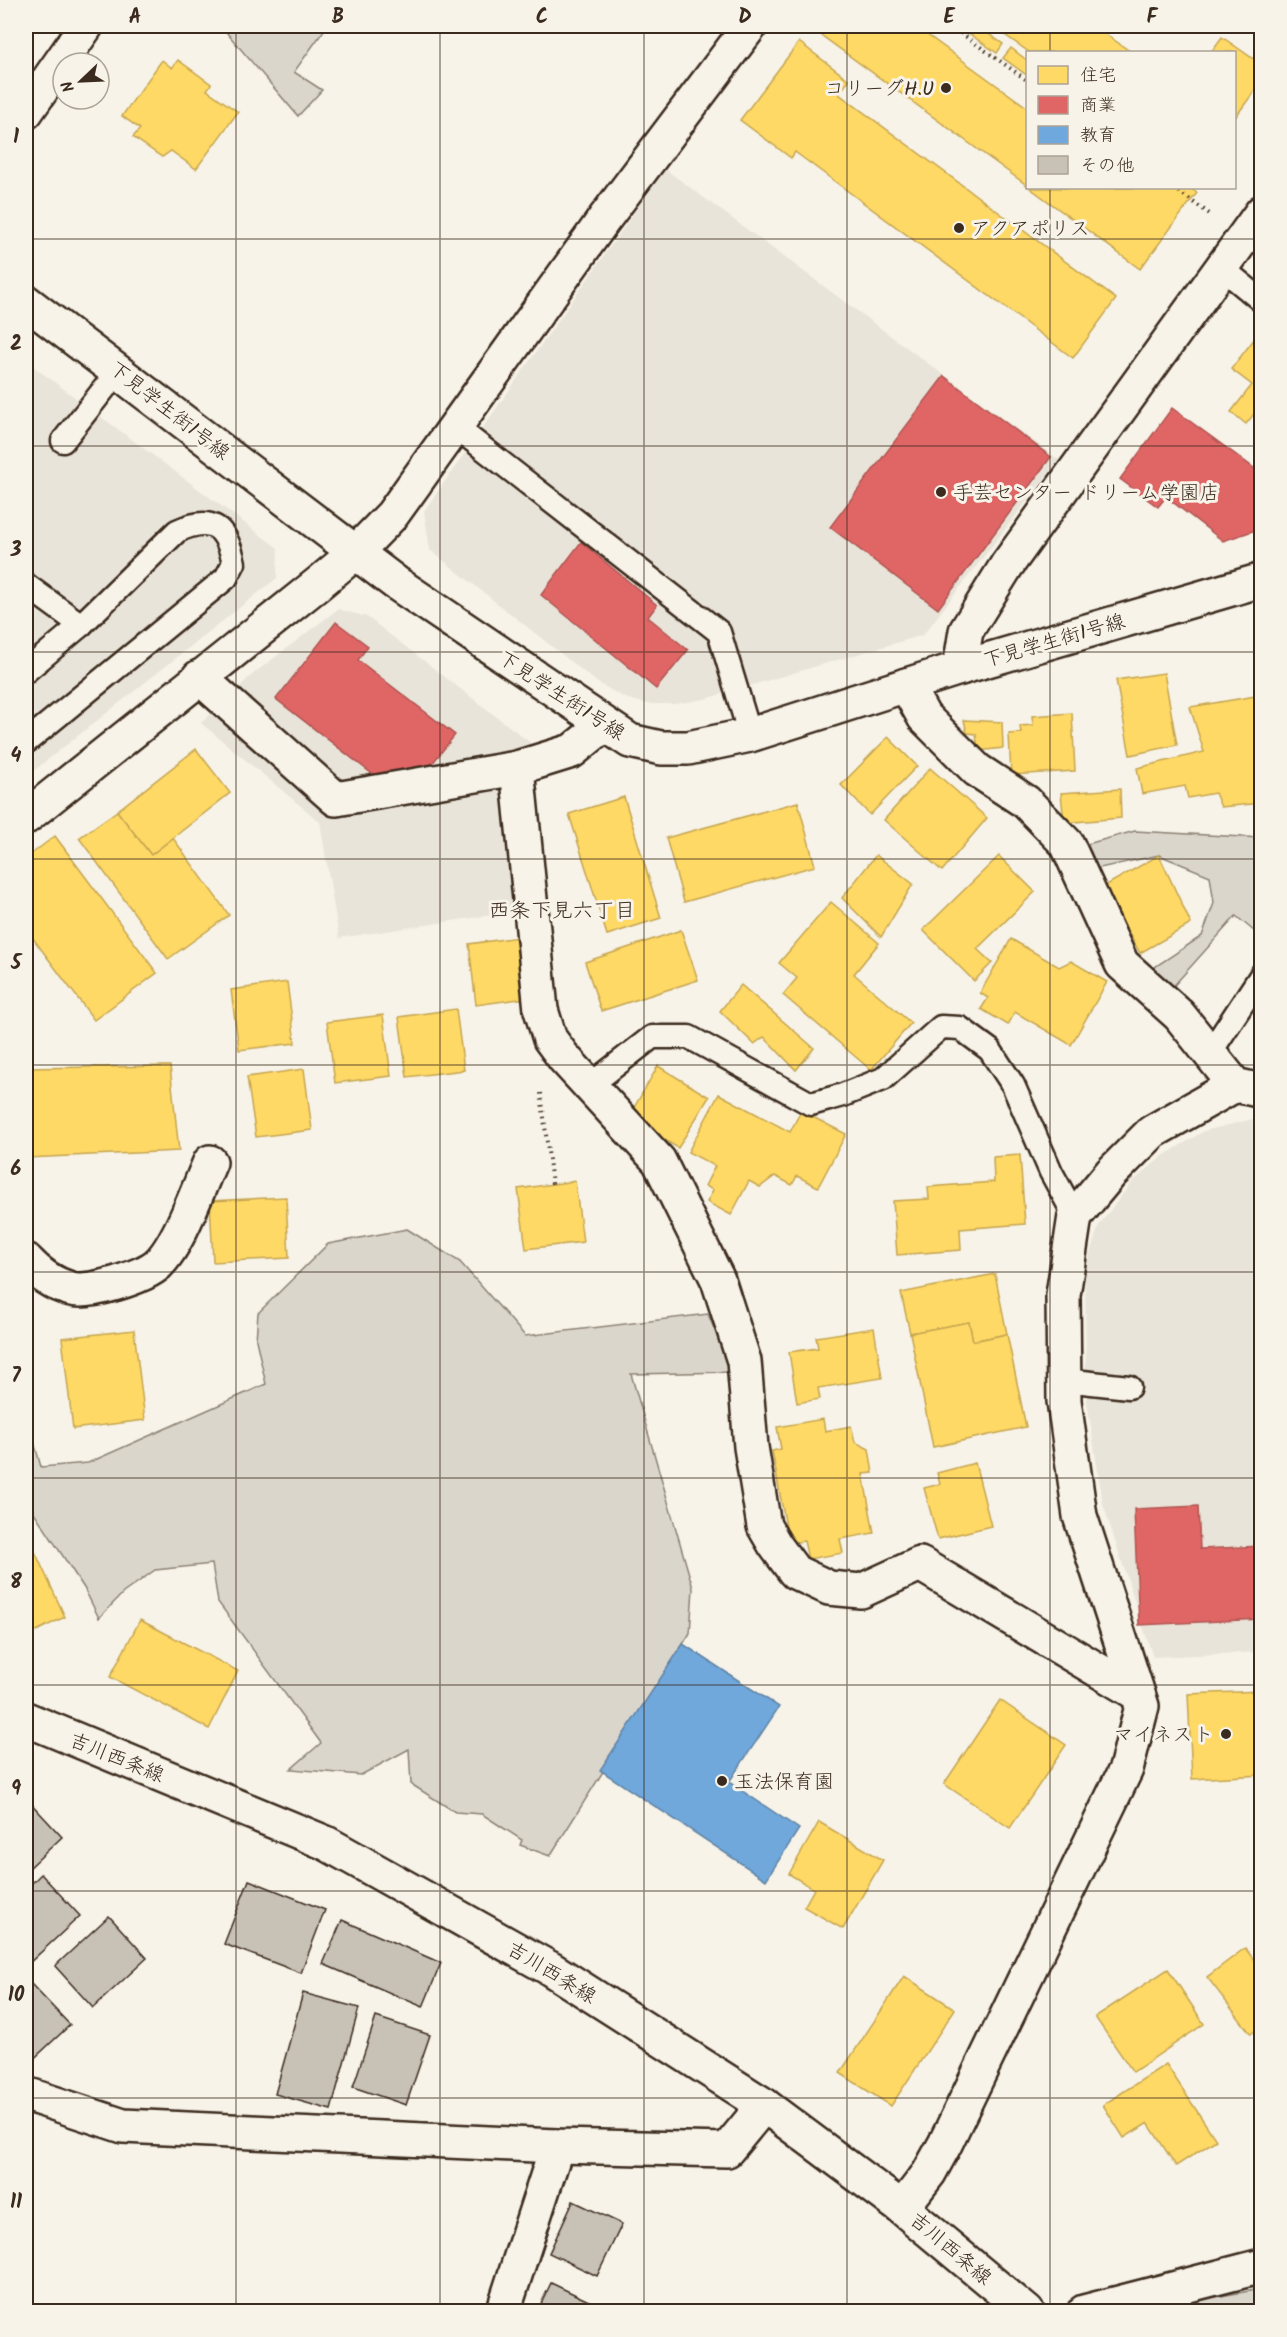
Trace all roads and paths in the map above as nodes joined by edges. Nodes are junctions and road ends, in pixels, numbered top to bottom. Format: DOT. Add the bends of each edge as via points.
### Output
graph roads {
  1 [pos="86,26"];
  2 [pos="750,26"];
  3 [pos="951,26"];
  4 [pos="1026,80"];
  5 [pos="26,112"];
  6 [pos="1176,189"];
  7 [pos="1252,225"];
  8 [pos="1222,268"];
  9 [pos="1262,301"];
  10 [pos="26,302"];
  11 [pos="118,370"];
  12 [pos="457,428"];
  13 [pos="63,441"];
  14 [pos="355,553"];
  15 [pos="1262,580"];
  16 [pos="26,585"];
  17 [pos="81,625"];
  18 [pos="960,668"];
  19 [pos="26,671"];
  20 [pos="200,677"];
  21 [pos="906,685"];
  22 [pos="604,726"];
  23 [pos="750,735"];
  24 [pos="26,742"];
  25 [pos="517,768"];
  26 [pos="28,809"];
  27 [pos="1262,974"];
  28 [pos="1210,1053"];
  29 [pos="589,1086"];
  30 [pos="1248,1088"];
  31 [pos="541,1095"];
  32 [pos="210,1162"];
  33 [pos="552,1185"];
  34 [pos="1075,1216"];
  35 [pos="26,1260"];
  36 [pos="1064,1380"];
  37 [pos="1130,1387"];
  38 [pos="1138,1694"];
  39 [pos="26,1719"];
  40 [pos="26,2094"];
  41 [pos="764,2105"];
  42 [pos="557,2146"];
  43 [pos="902,2208"];
  44 [pos="1262,2266"];
  45 [pos="503,2312"];
  46 [pos="1027,2312"];
  47 [pos="1084,2312"];
  1 -- 5 [label="street"];
  2 -- 12 [label="street" via="605,218"];
  3 -- 4 [label="path"];
  6 -- 7 [label="path"];
  7 -- 8 [label="street"];
  8 -- 9 [label="lane"];
  8 -- 18 [label="street" via="1007,565 966,631"];
  10 -- 11 [label="street, 下見学生街1号線"];
  11 -- 13 [label="lane"];
  11 -- 14 [label="street, 下見学生街1号線"];
  12 -- 14 [label="street" via="392,515"];
  12 -- 23 [label="lane" via="719,632"];
  14 -- 20 [label="street"];
  14 -- 22 [label="street, 下見学生街1号線"];
  15 -- 18 [label="street, 下見学生街1号線"];
  16 -- 17 [label="lane"];
  17 -- 19 [label="lane"];
  17 -- 24 [label="lane" via="177,531 195,523 211,524 225,534 234,562 226,578"];
  18 -- 21 [label="street, 下見学生街1号線"];
  20 -- 25 [label="street" via="336,799"];
  20 -- 26 [label="street"];
  21 -- 23 [label="street, 下見学生街1号線"];
  21 -- 28 [label="street" via="924,717 977,770 1026,802 1067,844 1122,964 1179,1015"];
  22 -- 23 [label="street, 下見学生街1号線" via="630,741 661,748 688,748"];
  22 -- 25 [label="street" via="572,751"];
  25 -- 29 [label="street" via="541,1010 550,1039"];
  27 -- 28 [label="lane"];
  28 -- 30 [label="street"];
  29 -- 34 [label="lane" via="652,1037 689,1037 811,1104 883,1079 941,1027 960,1028 990,1050 1013,1085"];
  29 -- 38 [label="street" via="659,1161 718,1280 744,1361 751,1446 764,1526 795,1572 829,1588 861,1591 920,1564"];
  30 -- 34 [label="street" via="1152,1132"];
  31 -- 33 [label="path"];
  32 -- 35 [label="street" via="177,1235 158,1264 121,1283 73,1290 43,1278"];
  34 -- 36 [label="street" via="1063,1295"];
  36 -- 37 [label="lane"];
  36 -- 38 [label="street" via="1080,1516"];
  38 -- 43 [label="street" via="1142,1706 1126,1769 945,2144"];
  39 -- 41 [label="street, 吉川西条線" via="326,1843 551,1969"];
  40 -- 42 [label="street" via="123,2126"];
  41 -- 42 [label="street" via="727,2150"];
  41 -- 43 [label="street, 吉川西条線"];
  42 -- 45 [label="street"];
  43 -- 46 [label="street, 吉川西条線"];
  44 -- 47 [label="street"];
}
